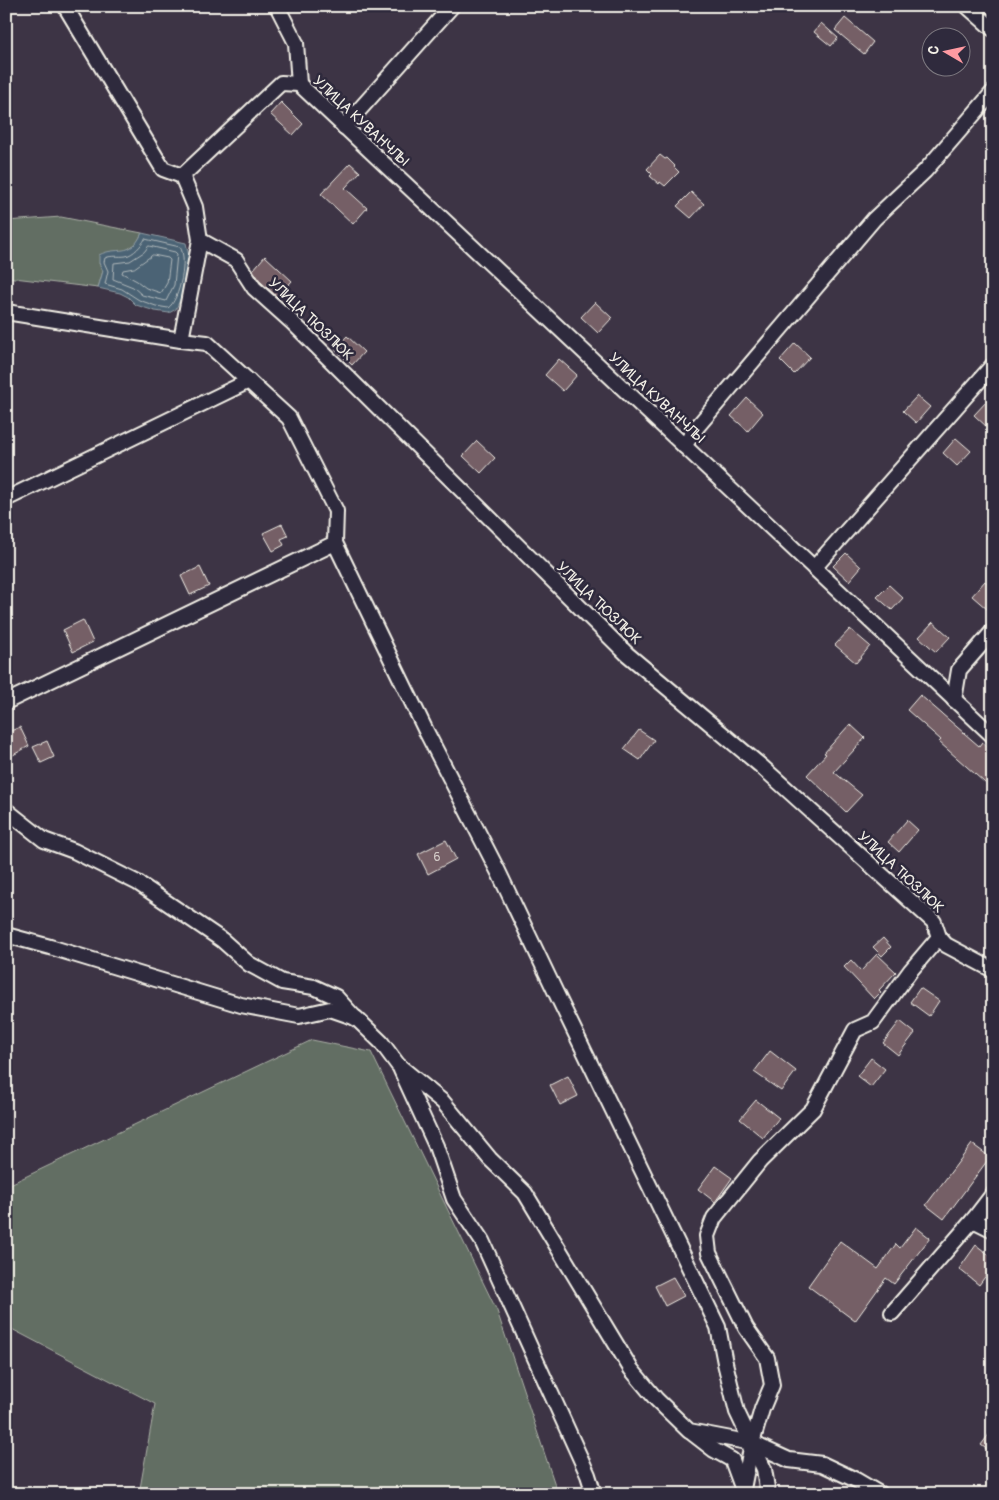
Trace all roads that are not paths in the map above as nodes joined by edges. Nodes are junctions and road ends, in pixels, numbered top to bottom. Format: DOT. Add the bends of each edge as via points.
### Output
graph roads {
  1 [pos="65,6"];
  2 [pos="276,6"];
  3 [pos="452,6"];
  4 [pos="967,6"];
  5 [pos="993,29"];
  6 [pos="298,84"];
  7 [pos="993,92"];
  8 [pos="344,127"];
  9 [pos="182,176"];
  10 [pos="200,240"];
  11 [pos="6,312"];
  12 [pos="181,340"];
  13 [pos="993,366"];
  14 [pos="248,381"];
  15 [pos="684,446"];
  16 [pos="6,499"];
  17 [pos="335,543"];
  18 [pos="814,568"];
  19 [pos="993,631"];
  20 [pos="954,700"];
  21 [pos="6,702"];
  22 [pos="993,736"];
  23 [pos="6,810"];
  24 [pos="6,936"];
  25 [pos="939,937"];
  26 [pos="993,970"];
  27 [pos="356,1018"];
  28 [pos="398,1065"];
  29 [pos="993,1194"];
  30 [pos="973,1220"];
  31 [pos="993,1230"];
  32 [pos="892,1313"];
  33 [pos="689,1431"];
  34 [pos="752,1443"];
  35 [pos="789,1460"];
  36 [pos="764,1469"];
  37 [pos="744,1491"];
  38 [pos="594,1494"];
  39 [pos="768,1494"];
  40 [pos="880,1494"];
  1 -- 9 [label="street" via="163,169"];
  2 -- 6 [label="street" via="296,43"];
  3 -- 8 [label="street"];
  4 -- 5 [label="street"];
  6 -- 8 [label="street, УЛИЦА КУВАНЧЛЫ"];
  6 -- 9 [label="street" via="281,83"];
  7 -- 15 [label="street" via="925,171 874,219"];
  8 -- 15 [label="street, УЛИЦА КУВАНЧЛЫ"];
  9 -- 10 [label="street" via="195,207"];
  10 -- 12 [label="street"];
  10 -- 25 [label="street, УЛИЦА ТЮЗЛЮК" via="236,260 254,288 627,654 761,766 934,922"];
  11 -- 12 [label="street"];
  12 -- 14 [label="street" via="207,343"];
  13 -- 18 [label="street"];
  14 -- 16 [label="street"];
  14 -- 17 [label="street" via="289,418 336,511"];
  15 -- 18 [label="street, УЛИЦА КУВАНЧЛЫ"];
  17 -- 21 [label="street"];
  17 -- 34 [label="street" via="498,871 718,1328 737,1412"];
  18 -- 20 [label="street, УЛИЦА КУВАНЧЛЫ"];
  19 -- 20 [label="street" via="958,670"];
  20 -- 22 [label="street, УЛИЦА КУВАНЧЛЫ"];
  23 -- 27 [label="street" via="44,840 138,883 222,940 249,964 282,982 314,987 336,997"];
  24 -- 27 [label="street" via="241,1004 298,1016 330,1009"];
  25 -- 26 [label="street, УЛИЦА ТЮЗЛЮК" via="946,945"];
  25 -- 34 [label="street" via="873,1022 855,1030 812,1109 760,1160 714,1218 707,1236 709,1253 746,1328 767,1358 772,1385"];
  27 -- 28 [label="street" via="381,1042"];
  28 -- 33 [label="street" via="443,1102 490,1159 525,1193 631,1370 656,1400"];
  28 -- 38 [label="street" via="436,1146 454,1199 482,1241"];
  29 -- 30 [label="street"];
  30 -- 31 [label="street"];
  30 -- 32 [label="street"];
  33 -- 34 [label="street"];
  33 -- 37 [label="street" via="732,1460"];
  34 -- 35 [label="street"];
  34 -- 36 [label="street"];
  34 -- 37 [label="street"];
  35 -- 36 [label="street"];
  35 -- 40 [label="street" via="822,1464"];
  36 -- 39 [label="street"];
}
